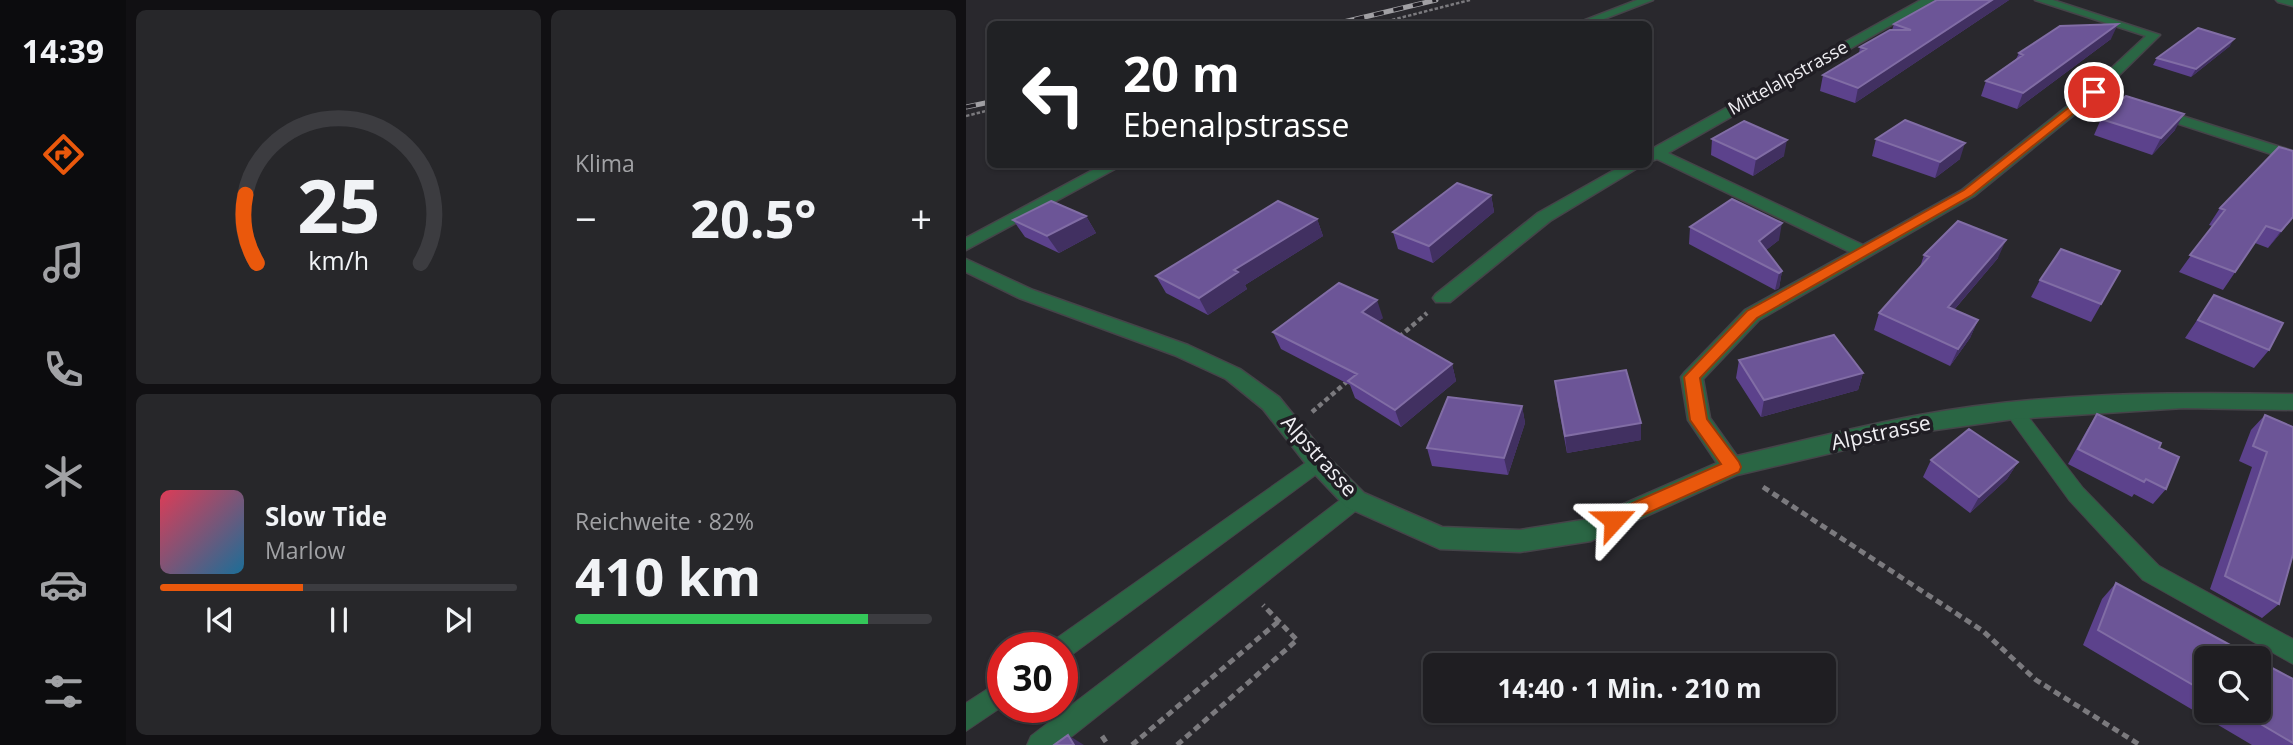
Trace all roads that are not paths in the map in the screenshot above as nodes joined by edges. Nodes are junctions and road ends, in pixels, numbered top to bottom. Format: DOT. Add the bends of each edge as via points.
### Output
graph roads {
  1 [pos="1647,0"];
  2 [pos="1929,0"];
  3 [pos="2041,0"];
  4 [pos="2282,0"];
  5 [pos="2293,3"];
  6 [pos="1589,21"];
  7 [pos="2094,92"];
  8 [pos="1653,155"];
  9 [pos="2293,156"];
  10 [pos="1110,168"];
  11 [pos="1630,168"];
  12 [pos="966,245"];
  13 [pos="1861,251"];
  14 [pos="966,265"];
  15 [pos="1443,298"];
  16 [pos="2293,402"];
  17 [pos="2014,411"];
  18 [pos="1318,463"];
  19 [pos="1732,467"];
  20 [pos="1355,500"];
  21 [pos="1078,636"];
  22 [pos="2293,652"];
  23 [pos="987,703"];
  24 [pos="966,718"];
  25 [pos="1040,745"];
  1 -- 6 [label="street"];
  2 -- 8 [label="street, Mittelalpstrasse"];
  3 -- 7 [label="street" via="2154,35"];
  4 -- 5 [label="street"];
  7 -- 9 [label="street"];
  7 -- 13 [label="street" via="1968,193"];
  8 -- 13 [label="street"];
  10 -- 12 [label="street"];
  11 -- 15 [label="street" via="1544,217"];
  13 -- 19 [label="street" via="1752,315 1692,377 1699,420"];
  14 -- 18 [label="street, Alpstrasse" via="1026,294 1212,363 1254,388 1294,428"];
  16 -- 17 [label="street, Alpstrasse" via="2184,400"];
  17 -- 19 [label="street, Alpstrasse" via="1921,423"];
  17 -- 22 [label="lane" via="2076,494 2151,573"];
  18 -- 20 [label="street, Alpstrasse"];
  18 -- 21 [label="lane"];
  19 -- 20 [label="street, Alpstrasse" via="1591,530 1520,541 1440,538"];
  20 -- 25 [label="lane"];
  23 -- 24 [label="lane"];
}
